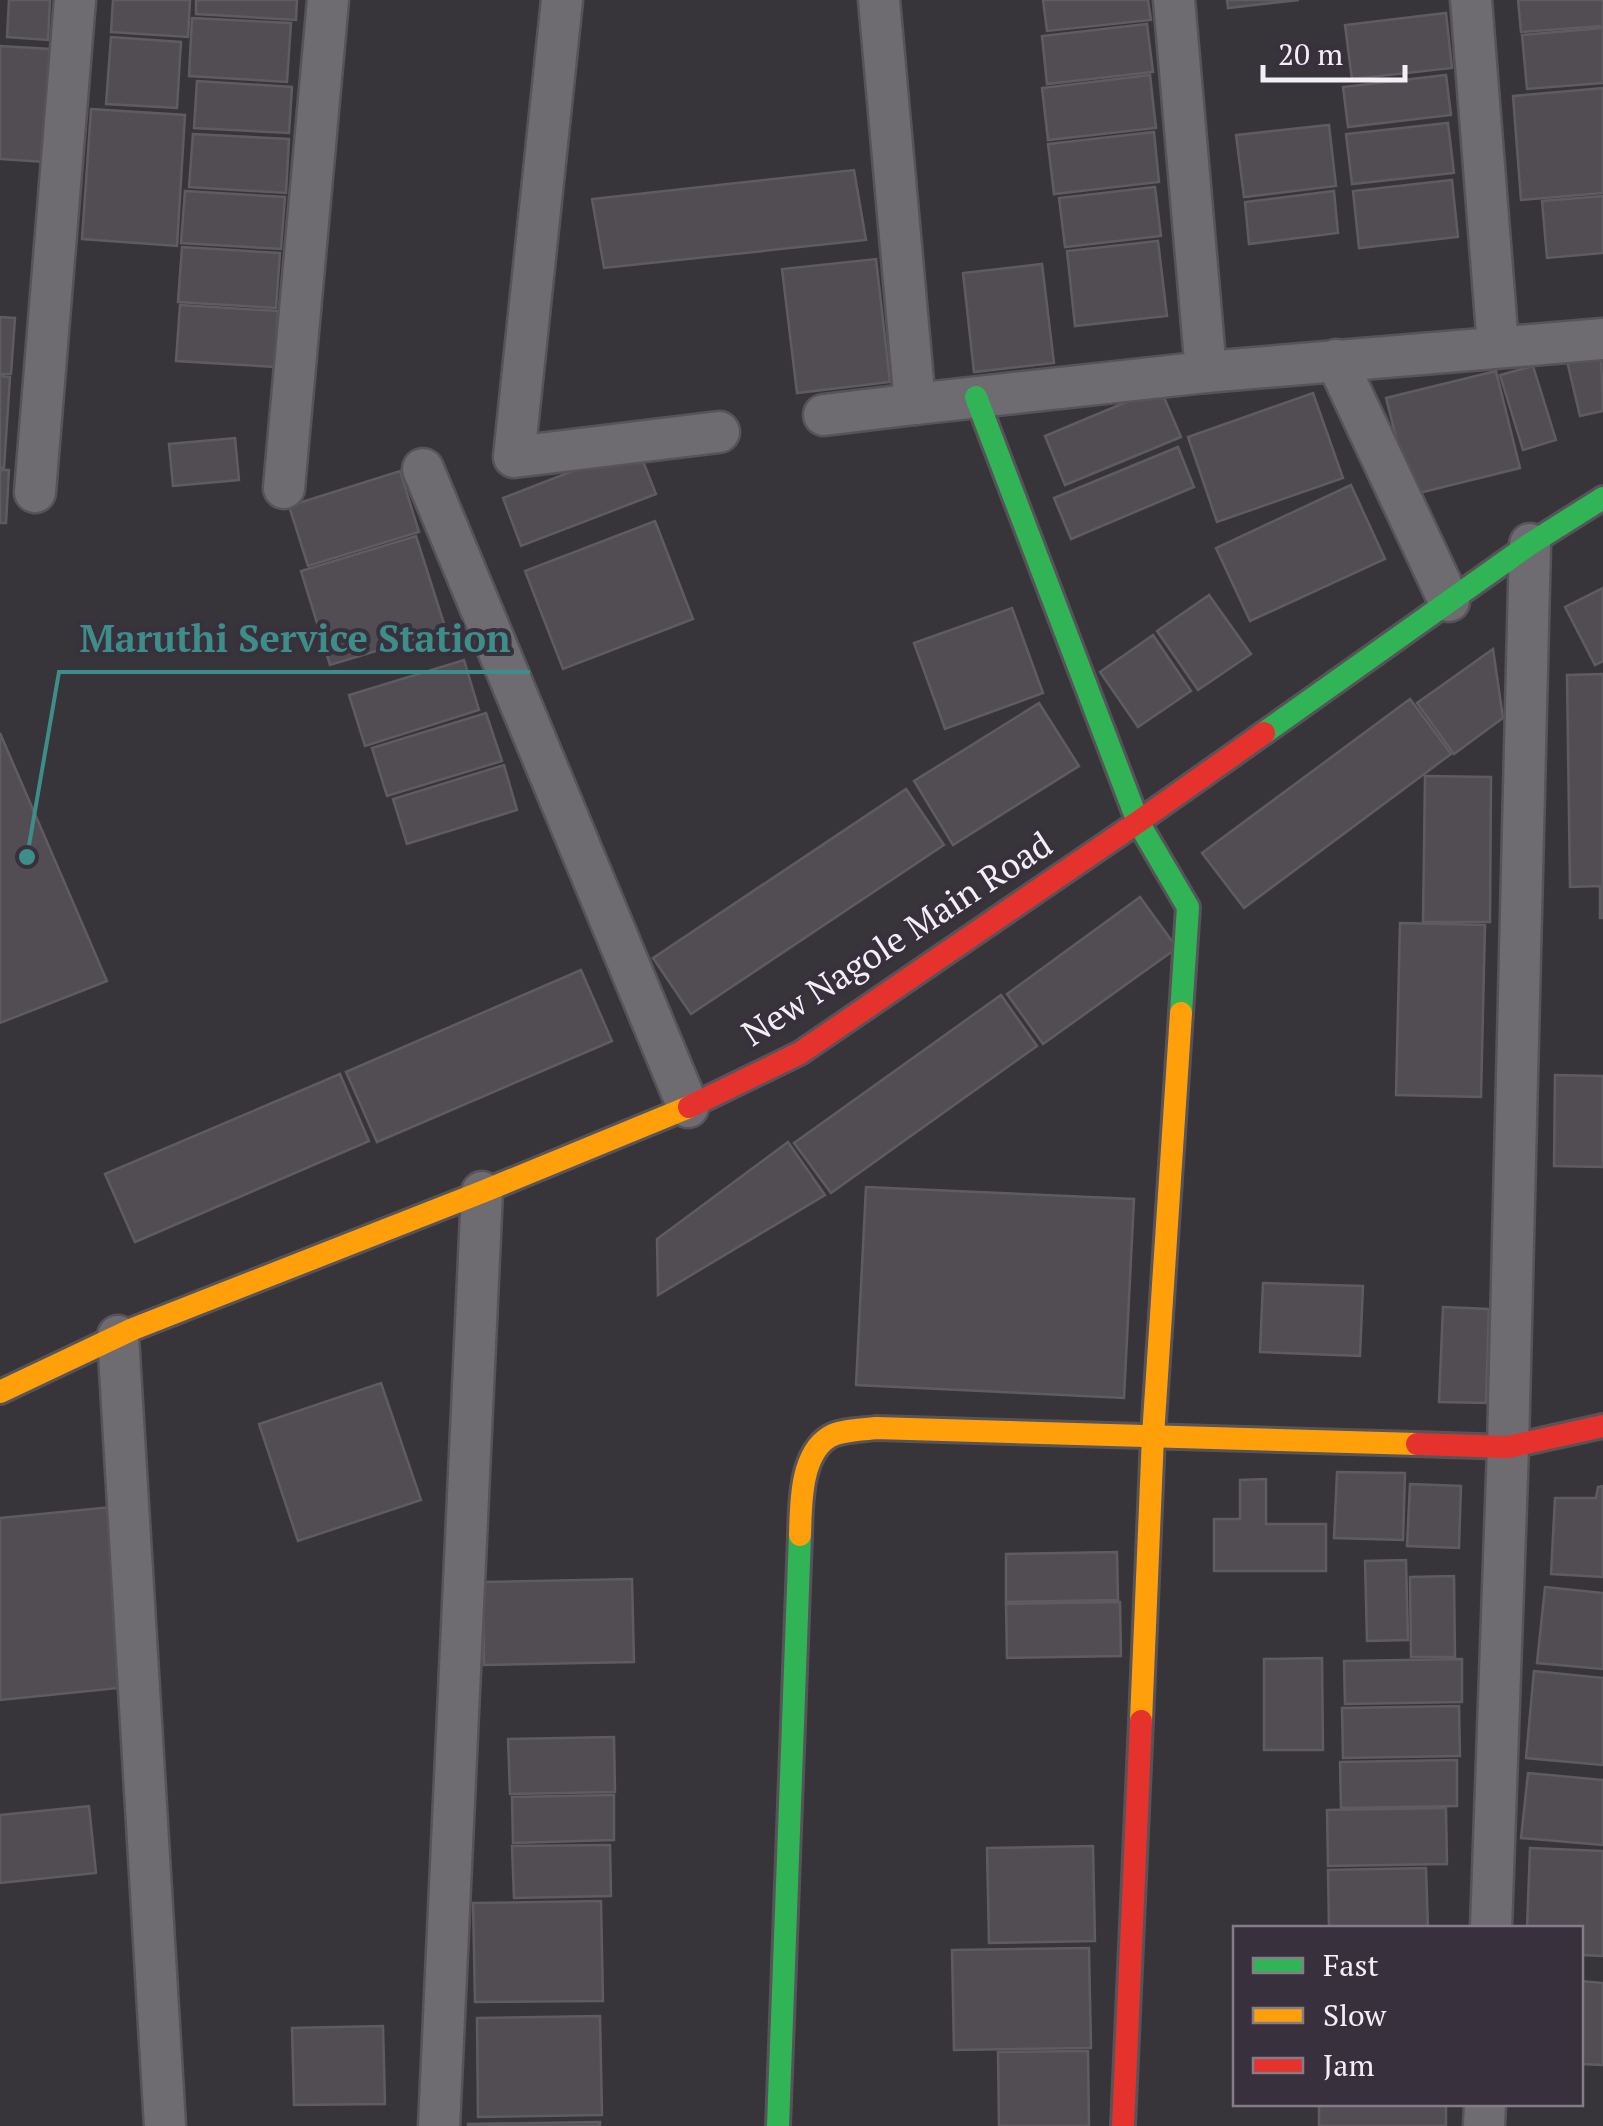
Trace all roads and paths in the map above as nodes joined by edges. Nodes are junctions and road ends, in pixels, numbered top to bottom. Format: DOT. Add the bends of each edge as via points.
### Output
graph roads {
  1 [pos="75,0"];
  2 [pos="328,0"];
  3 [pos="562,0"];
  4 [pos="879,0"];
  5 [pos="1174,0"];
  6 [pos="1471,0"];
  7 [pos="1603,338"];
  8 [pos="1498,346"];
  9 [pos="1336,360"];
  10 [pos="1206,372"];
  11 [pos="976,397"];
  12 [pos="915,404"];
  13 [pos="824,415"];
  14 [pos="719,432"];
  15 [pos="423,470"];
  16 [pos="284,488"];
  17 [pos="34,492"];
  18 [pos="1603,498"];
  19 [pos="1530,544"];
  20 [pos="1449,601"];
  21 [pos="1138,822"];
  22 [pos="688,1107"];
  23 [pos="482,1192"];
  24 [pos="118,1336"];
  25 [pos="0,1392"];
  26 [pos="1603,1426"];
  27 [pos="1153,1436"];
  28 [pos="1508,1446"];
  29 [pos="1491,1926"];
  30 [pos="165,2126"];
  31 [pos="439,2126"];
  32 [pos="778,2126"];
  33 [pos="1123,2126"];
  1 -- 17 [label="street"];
  2 -- 16 [label="street"];
  3 -- 14 [label="street" via="514,458"];
  4 -- 12 [label="street"];
  5 -- 10 [label="street"];
  6 -- 8 [label="street"];
  7 -- 8 [label="street"];
  8 -- 9 [label="street"];
  9 -- 10 [label="street"];
  9 -- 20 [label="street"];
  10 -- 11 [label="street"];
  11 -- 12 [label="street"];
  11 -- 21 [label="street"];
  12 -- 13 [label="street"];
  15 -- 22 [label="street"];
  18 -- 19 [label="street, New Nagole Main Road"];
  19 -- 20 [label="street, New Nagole Main Road"];
  19 -- 28 [label="street"];
  20 -- 21 [label="street, New Nagole Main Road"];
  21 -- 22 [label="street, New Nagole Main Road" via="800,1053"];
  21 -- 27 [label="street" via="1188,908"];
  22 -- 23 [label="street, New Nagole Main Road"];
  23 -- 24 [label="street, New Nagole Main Road"];
  23 -- 31 [label="street"];
  24 -- 25 [label="street, New Nagole Main Road"];
  24 -- 30 [label="street"];
  26 -- 28 [label="street"];
  27 -- 28 [label="street"];
  27 -- 32 [label="street" via="876,1428 830,1436 812,1454 801,1496"];
  27 -- 33 [label="street"];
  28 -- 29 [label="street"];
}
